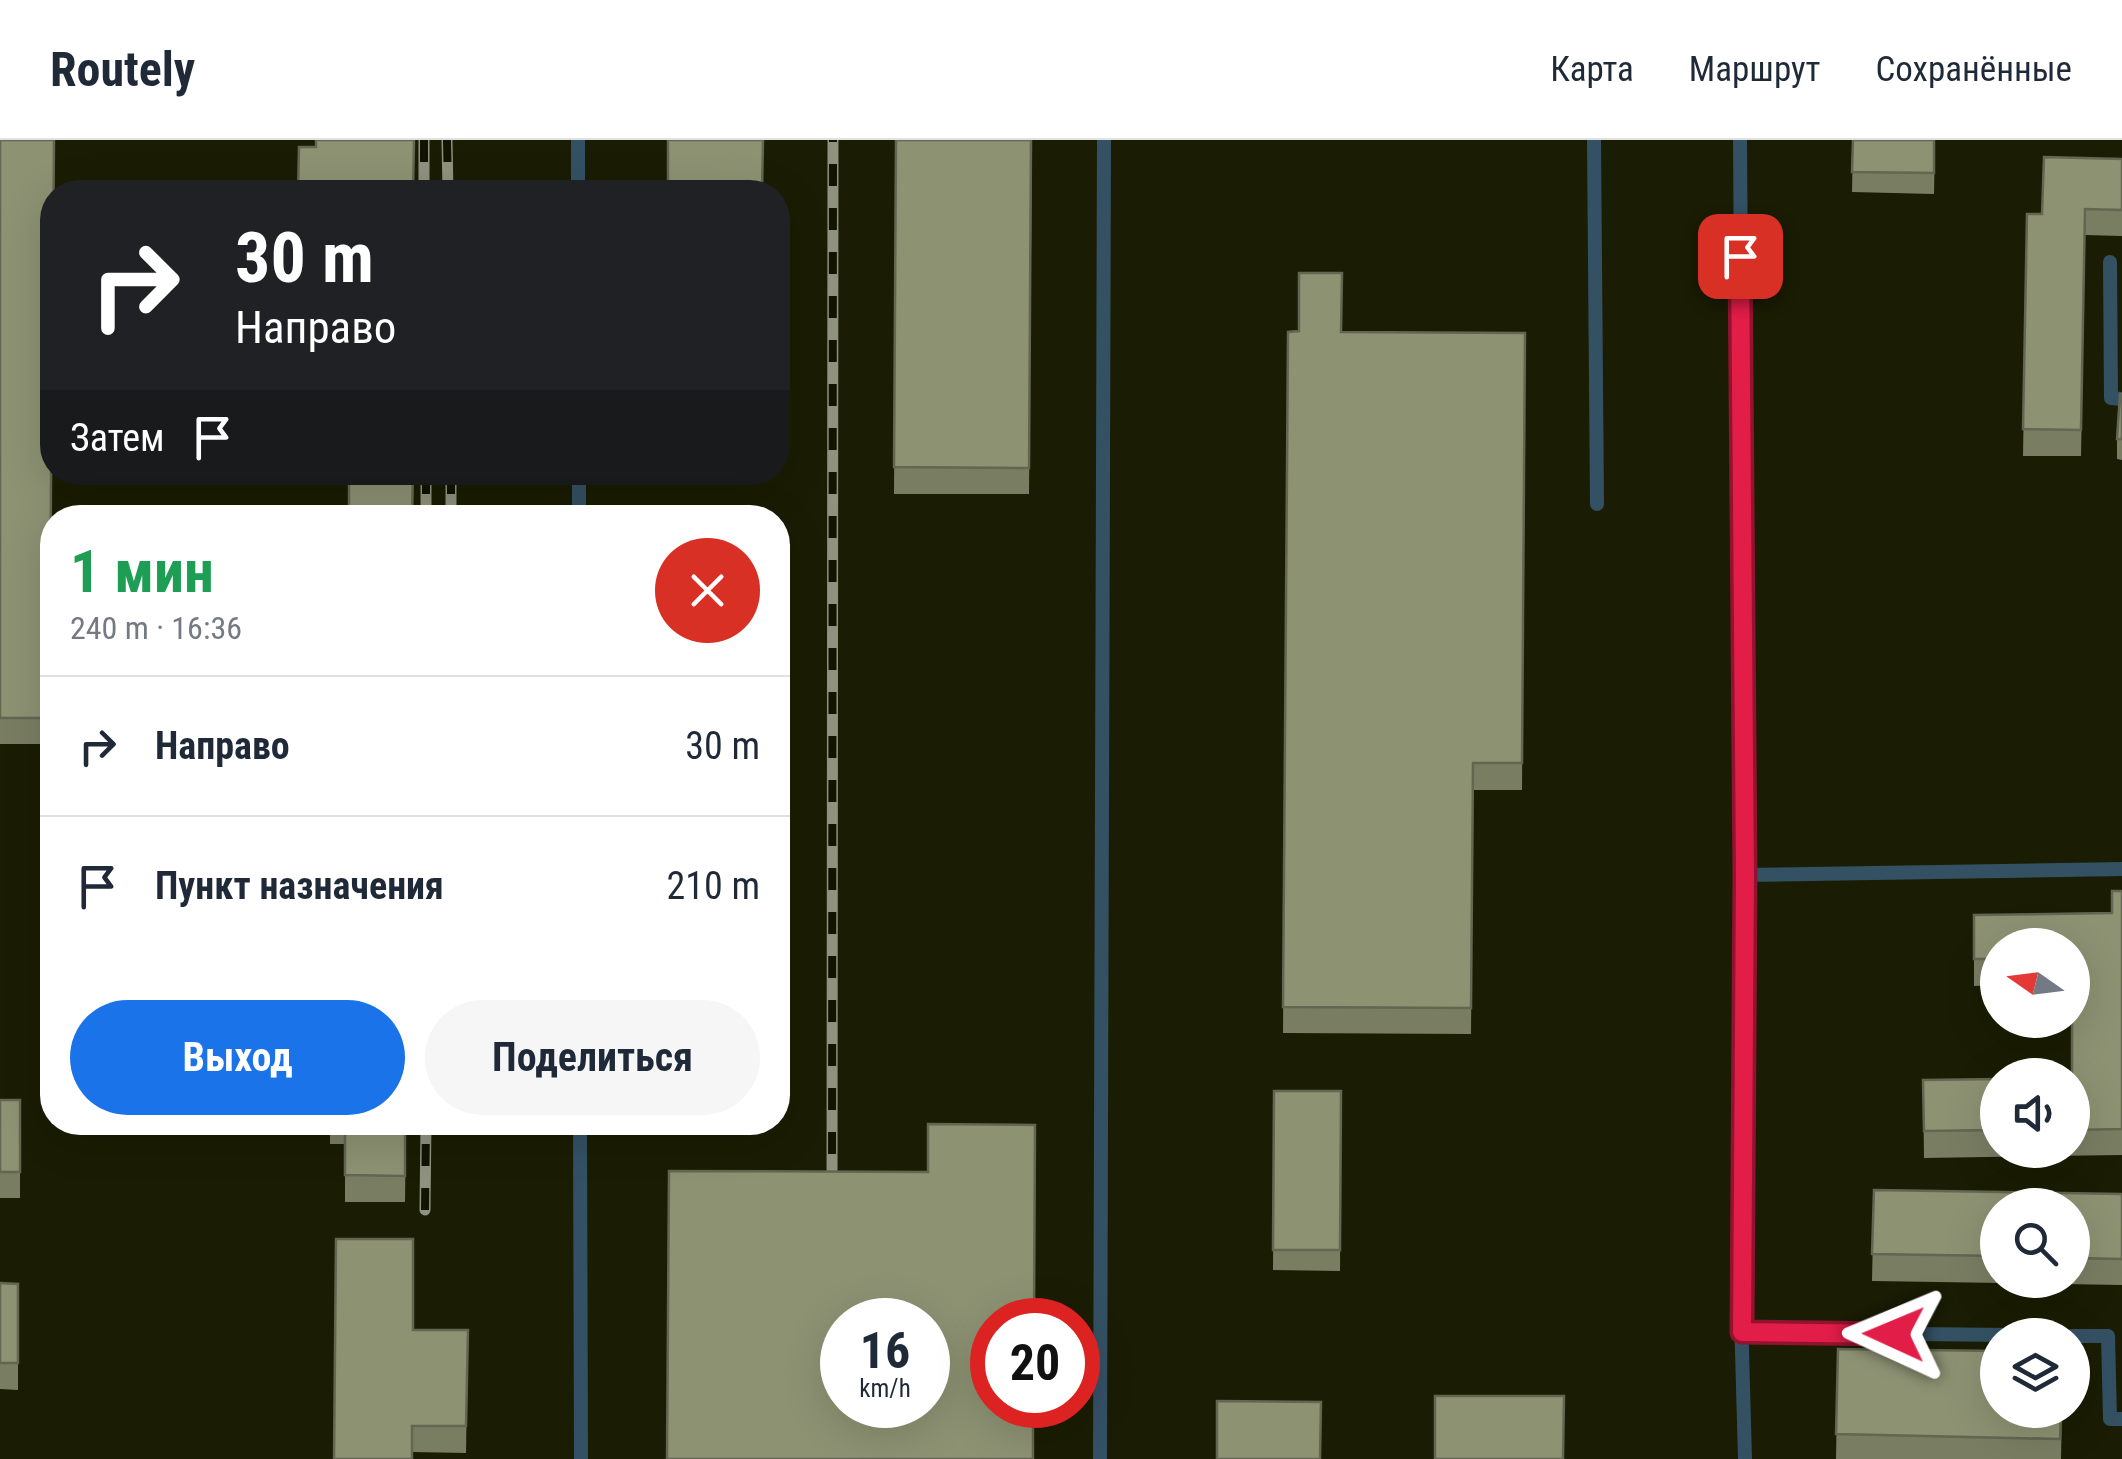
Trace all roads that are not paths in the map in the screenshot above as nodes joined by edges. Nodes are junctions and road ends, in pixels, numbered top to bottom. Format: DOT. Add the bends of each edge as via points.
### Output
graph roads {
  1 [pos="578,140"];
  2 [pos="1104,140"];
  3 [pos="1594,140"];
  4 [pos="1740,140"];
  5 [pos="578,180"];
  6 [pos="2110,262"];
  7 [pos="2122,399"];
  8 [pos="1597,504"];
  9 [pos="2122,869"];
  10 [pos="1745,875"];
  11 [pos="580,1135"];
  12 [pos="1742,1332"];
  13 [pos="1980,1335"];
  14 [pos="2090,1336"];
  15 [pos="2122,1419"];
  16 [pos="580,1459"];
  17 [pos="1100,1459"];
  18 [pos="1744,1459"];
  1 -- 5 [label="lane"];
  2 -- 17 [label="lane"];
  3 -- 8 [label="lane"];
  4 -- 10 [label="lane"];
  6 -- 7 [label="lane" via="2110,398"];
  9 -- 10 [label="lane"];
  10 -- 12 [label="lane"];
  11 -- 16 [label="lane"];
  12 -- 13 [label="lane"];
  12 -- 18 [label="lane"];
  14 -- 15 [label="lane" via="2108,1336 2110,1419"];
}
